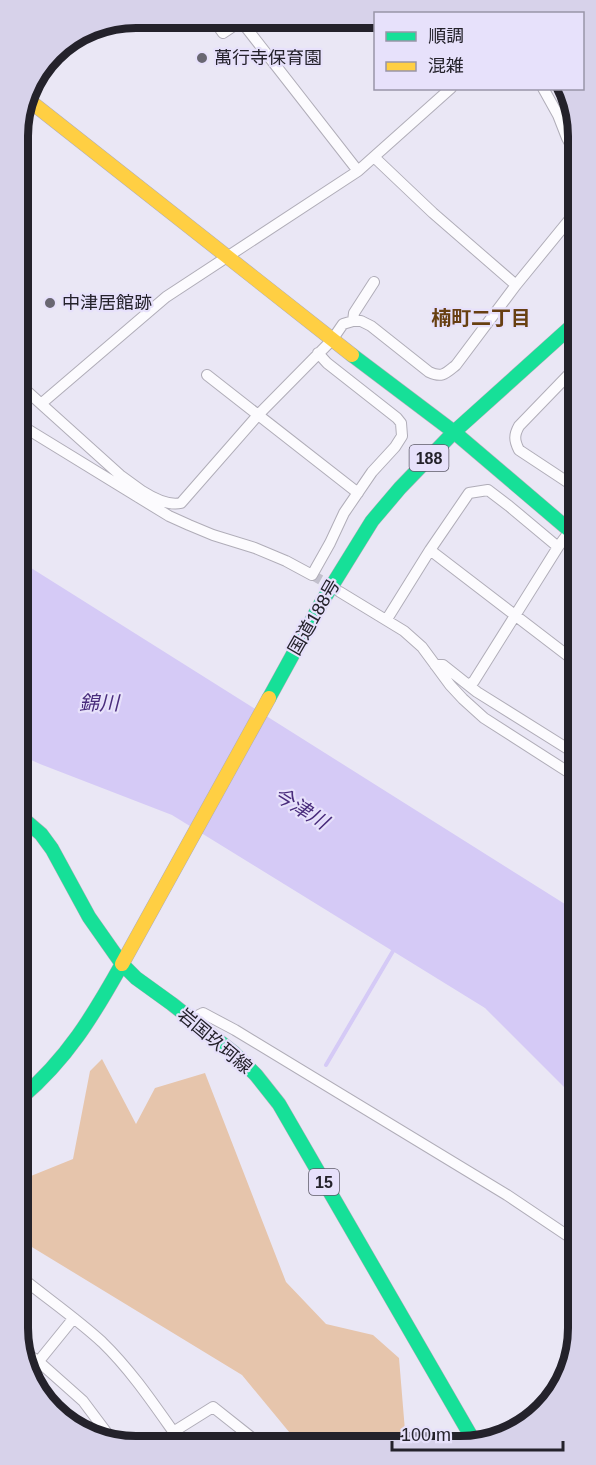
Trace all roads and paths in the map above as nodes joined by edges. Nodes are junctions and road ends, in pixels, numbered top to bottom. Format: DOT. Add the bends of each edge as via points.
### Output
graph roads {
  1 [pos="247,29"];
  2 [pos="449,90"];
  3 [pos="544,90"];
  4 [pos="34,104"];
  5 [pos="568,140"];
  6 [pos="374,157"];
  7 [pos="358,171"];
  8 [pos="568,221"];
  9 [pos="228,257"];
  10 [pos="374,282"];
  11 [pos="516,285"];
  12 [pos="353,321"];
  13 [pos="568,329"];
  14 [pos="332,340"];
  15 [pos="318,353"];
  16 [pos="207,375"];
  17 [pos="568,375"];
  18 [pos="29,392"];
  19 [pos="42,403"];
  20 [pos="258,416"];
  21 [pos="29,430"];
  22 [pos="454,432"];
  23 [pos="568,482"];
  24 [pos="358,493"];
  25 [pos="140,494"];
  26 [pos="568,525"];
  27 [pos="568,537"];
  28 [pos="558,548"];
  29 [pos="430,550"];
  30 [pos="340,591"];
  31 [pos="516,616"];
  32 [pos="387,619"];
  33 [pos="568,656"];
  34 [pos="435,665"];
  35 [pos="469,685"];
  36 [pos="567,749"];
  37 [pos="567,772"];
  38 [pos="28,823"];
  39 [pos="122,964"];
  40 [pos="191,1019"];
  41 [pos="28,1092"];
  42 [pos="567,1235"];
  43 [pos="28,1283"];
  44 [pos="73,1319"];
  45 [pos="32,1357"];
  46 [pos="38,1361"];
  47 [pos="35,1365"];
  48 [pos="106,1432"];
  49 [pos="173,1432"];
  50 [pos="176,1436"];
  51 [pos="250,1436"];
  52 [pos="471,1436"];
  1 -- 7 [label="street"];
  2 -- 6 [label="street"];
  3 -- 5 [label="street"];
  4 -- 9 [label="main road"];
  6 -- 7 [label="street"];
  6 -- 11 [label="street"];
  7 -- 9 [label="street"];
  8 -- 11 [label="street"];
  9 -- 14 [label="main road"];
  9 -- 19 [label="street" via="166,297"];
  10 -- 12 [label="street"];
  11 -- 12 [label="street" via="456,365 437,376 371,326"];
  12 -- 14 [label="street" via="343,324"];
  13 -- 22 [label="main road, 国道188号 / 188"];
  14 -- 15 [label="street"];
  14 -- 22 [label="main road"];
  15 -- 20 [label="street"];
  15 -- 24 [label="street" via="401,423 402,436"];
  16 -- 20 [label="street"];
  17 -- 23 [label="street" via="514,435 519,450"];
  18 -- 19 [label="street"];
  19 -- 25 [label="street"];
  20 -- 24 [label="street"];
  20 -- 25 [label="street" via="181,503"];
  21 -- 25 [label="street"];
  22 -- 26 [label="main road"];
  22 -- 39 [label="main road, 国道188号 / 188" via="400,488 355,548"];
  24 -- 25 [label="street" via="312,575 255,548 169,516"];
  27 -- 28 [label="street"];
  28 -- 29 [label="street" via="488,490 469,493"];
  28 -- 31 [label="street"];
  29 -- 31 [label="street"];
  29 -- 32 [label="street"];
  30 -- 32 [label="street"];
  31 -- 33 [label="street"];
  31 -- 35 [label="street"];
  32 -- 34 [label="street" via="422,648"];
  34 -- 35 [label="street" via="443,665"];
  34 -- 37 [label="street" via="484,718"];
  35 -- 36 [label="street"];
  38 -- 39 [label="main road, 岩国玖珂線 / 15" via="52,849 89,916"];
  39 -- 40 [label="main road, 岩国玖珂線 / 15"];
  39 -- 41 [label="main road, 国道188号" via="77,1040 55,1068"];
  40 -- 42 [label="street" via="203,1013 234,1030"];
  40 -- 52 [label="main road, 岩国玖珂線 / 15" via="234,1053 279,1104"];
  43 -- 44 [label="street"];
  44 -- 46 [label="street"];
  44 -- 49 [label="street" via="127,1369"];
  45 -- 46 [label="street"];
  46 -- 47 [label="street"];
  46 -- 48 [label="street" via="83,1401"];
  49 -- 50 [label="street"];
  49 -- 51 [label="street" via="213,1407"];
}
